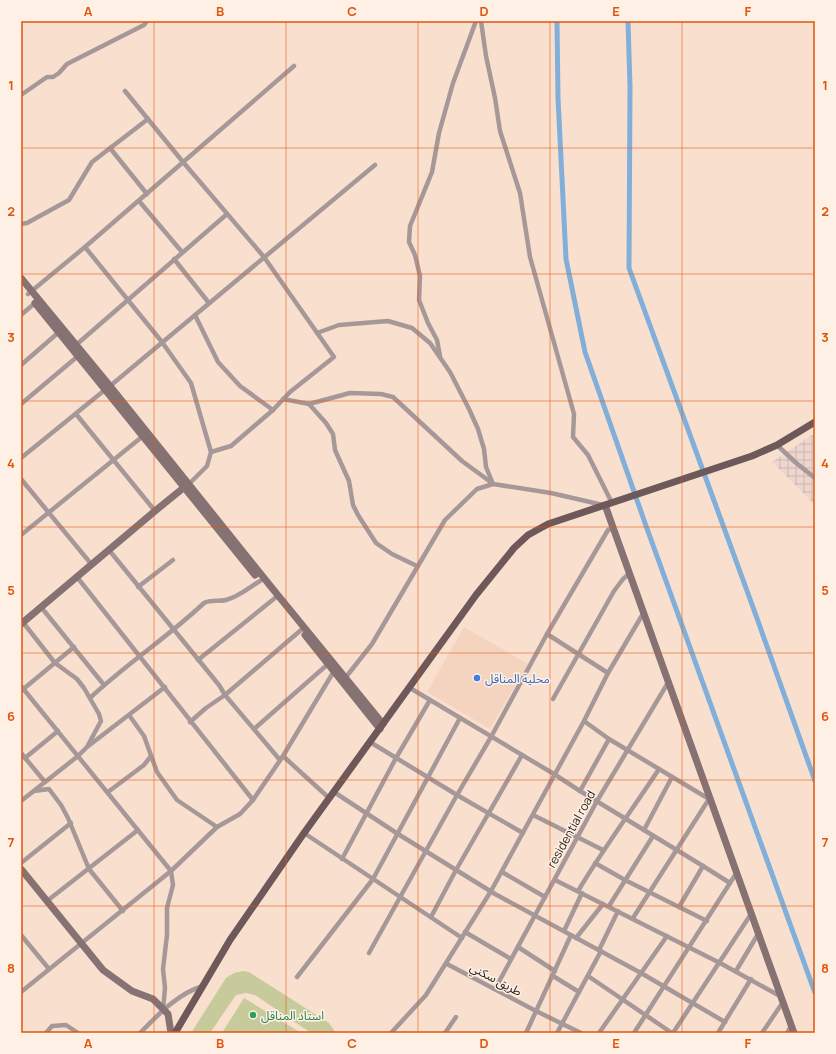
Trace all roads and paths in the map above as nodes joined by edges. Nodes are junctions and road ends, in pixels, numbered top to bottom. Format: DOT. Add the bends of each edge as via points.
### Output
graph roads {
  1 [pos="147,21"];
  2 [pos="476,21"];
  3 [pos="481,21"];
  4 [pos="294,66"];
  5 [pos="125,91"];
  6 [pos="21,95"];
  7 [pos="148,119"];
  8 [pos="110,148"];
  9 [pos="183,162"];
  10 [pos="375,165"];
  11 [pos="147,194"];
  12 [pos="139,201"];
  13 [pos="227,214"];
  14 [pos="21,224"];
  15 [pos="86,247"];
  16 [pos="182,252"];
  17 [pos="264,257"];
  18 [pos="174,259"];
  19 [pos="21,278"];
  20 [pos="21,286"];
  21 [pos="30,293"];
  22 [pos="127,299"];
  23 [pos="35,303"];
  24 [pos="209,303"];
  25 [pos="21,315"];
  26 [pos="195,315"];
  27 [pos="59,332"];
  28 [pos="318,333"];
  29 [pos="162,342"];
  30 [pos="76,344"];
  31 [pos="78,356"];
  32 [pos="440,356"];
  33 [pos="21,365"];
  34 [pos="108,388"];
  35 [pos="283,399"];
  36 [pos="21,404"];
  37 [pos="309,404"];
  38 [pos="273,410"];
  39 [pos="76,414"];
  40 [pos="815,422"];
  41 [pos="143,436"];
  42 [pos="777,445"];
  43 [pos="212,452"];
  44 [pos="21,458"];
  45 [pos="114,460"];
  46 [pos="815,478"];
  47 [pos="21,479"];
  48 [pos="493,484"];
  49 [pos="187,486"];
  50 [pos="609,504"];
  51 [pos="155,510"];
  52 [pos="49,512"];
  53 [pos="614,528"];
  54 [pos="21,535"];
  55 [pos="109,550"];
  56 [pos="173,560"];
  57 [pos="92,565"];
  58 [pos="417,566"];
  59 [pos="630,573"];
  60 [pos="77,577"];
  61 [pos="260,581"];
  62 [pos="138,587"];
  63 [pos="275,598"];
  64 [pos="41,607"];
  65 [pos="644,612"];
  66 [pos="22,622"];
  67 [pos="174,630"];
  68 [pos="301,630"];
  69 [pos="547,634"];
  70 [pos="74,647"];
  71 [pos="578,654"];
  72 [pos="140,657"];
  73 [pos="198,660"];
  74 [pos="55,662"];
  75 [pos="328,664"];
  76 [pos="334,671"];
  77 [pos="608,673"];
  78 [pos="346,677"];
  79 [pos="668,681"];
  80 [pos="104,685"];
  81 [pos="165,687"];
  82 [pos="22,688"];
  83 [pos="410,688"];
  84 [pos="225,695"];
  85 [pos="90,698"];
  86 [pos="553,699"];
  87 [pos="430,700"];
  88 [pos="129,715"];
  89 [pos="460,718"];
  90 [pos="584,721"];
  91 [pos="190,722"];
  92 [pos="382,726"];
  93 [pos="254,729"];
  94 [pos="58,731"];
  95 [pos="491,737"];
  96 [pos="609,739"];
  97 [pos="370,742"];
  98 [pos="87,747"];
  99 [pos="628,750"];
  100 [pos="21,753"];
  101 [pos="522,755"];
  102 [pos="78,756"];
  103 [pos="151,756"];
  104 [pos="284,756"];
  105 [pos="25,758"];
  106 [pos="396,758"];
  107 [pos="280,760"];
  108 [pos="659,769"];
  109 [pos="554,774"];
  110 [pos="672,777"];
  111 [pos="428,778"];
  112 [pos="45,782"];
  113 [pos="580,791"];
  114 [pos="32,792"];
  115 [pos="108,792"];
  116 [pos="331,795"];
  117 [pos="457,795"];
  118 [pos="710,799"];
  119 [pos="22,800"];
  120 [pos="253,800"];
  121 [pos="597,802"];
  122 [pos="489,813"];
  123 [pos="366,814"];
  124 [pos="533,815"];
  125 [pos="626,819"];
  126 [pos="71,824"];
  127 [pos="217,827"];
  128 [pos="138,830"];
  129 [pos="644,830"];
  130 [pos="304,833"];
  131 [pos="523,833"];
  132 [pos="398,834"];
  133 [pos="653,836"];
  134 [pos="578,837"];
  135 [pos="603,850"];
  136 [pos="677,850"];
  137 [pos="426,851"];
  138 [pos="342,859"];
  139 [pos="21,863"];
  140 [pos="595,863"];
  141 [pos="703,866"];
  142 [pos="21,869"];
  143 [pos="89,869"];
  144 [pos="456,870"];
  145 [pos="172,871"];
  146 [pos="502,872"];
  147 [pos="737,872"];
  148 [pos="373,880"];
  149 [pos="555,880"];
  150 [pos="625,880"];
  151 [pos="730,884"];
  152 [pos="491,891"];
  153 [pos="580,892"];
  154 [pos="649,892"];
  155 [pos="400,897"];
  156 [pos="545,897"];
  157 [pos="47,901"];
  158 [pos="603,904"];
  159 [pos="609,906"];
  160 [pos="679,907"];
  161 [pos="123,911"];
  162 [pos="618,911"];
  163 [pos="752,914"];
  164 [pos="536,916"];
  165 [pos="431,917"];
  166 [pos="633,918"];
  167 [pos="706,921"];
  168 [pos="564,931"];
  169 [pos="465,932"];
  170 [pos="758,934"];
  171 [pos="21,935"];
  172 [pos="667,936"];
  173 [pos="574,937"];
  174 [pos="462,938"];
  175 [pos="82,943"];
  176 [pos="518,948"];
  177 [pos="690,948"];
  178 [pos="600,951"];
  179 [pos="369,952"];
  180 [pos="512,959"];
  181 [pos="720,963"];
  182 [pos="446,964"];
  183 [pos="49,970"];
  184 [pos="736,972"];
  185 [pos="554,973"];
  186 [pos="641,973"];
  187 [pos="588,976"];
  188 [pos="297,977"];
  189 [pos="751,980"];
  190 [pos="203,986"];
  191 [pos="664,986"];
  192 [pos="495,989"];
  193 [pos="21,992"];
  194 [pos="580,992"];
  195 [pos="622,999"];
  196 [pos="781,999"];
  197 [pos="693,1003"];
  198 [pos="163,1010"];
  199 [pos="536,1011"];
  200 [pos="646,1014"];
  201 [pos="456,1017"];
  202 [pos="725,1022"];
  203 [pos="562,1024"];
  204 [pos="793,1029"];
  205 [pos="46,1033"];
  206 [pos="78,1033"];
  207 [pos="140,1033"];
  208 [pos="170,1033"];
  209 [pos="176,1033"];
  210 [pos="391,1033"];
  211 [pos="445,1033"];
  212 [pos="526,1033"];
  213 [pos="557,1033"];
  214 [pos="581,1033"];
  215 [pos="599,1033"];
  216 [pos="634,1033"];
  217 [pos="673,1033"];
  218 [pos="718,1033"];
  219 [pos="762,1033"];
  220 [pos="787,1033"];
  1 -- 6 [label="street" via="144,25 67,64 59,73 47,77"];
  2 -- 32 [label="street" via="453,83 439,133 432,172 410,226 409,242 420,276 419,300 437,340"];
  3 -- 50 [label="street" via="500,131 520,193 530,257 574,414 573,437 588,455"];
  4 -- 9 [label="street"];
  5 -- 7 [label="street"];
  7 -- 8 [label="street"];
  7 -- 9 [label="street"];
  8 -- 11 [label="street"];
  8 -- 14 [label="street" via="92,162 69,200"];
  9 -- 11 [label="street"];
  9 -- 13 [label="street"];
  10 -- 17 [label="street"];
  11 -- 12 [label="street"];
  12 -- 15 [label="street"];
  12 -- 16 [label="street"];
  13 -- 16 [label="street"];
  13 -- 17 [label="street"];
  15 -- 21 [label="street"];
  15 -- 22 [label="street"];
  16 -- 18 [label="street"];
  17 -- 24 [label="street"];
  17 -- 28 [label="street"];
  18 -- 22 [label="street"];
  18 -- 24 [label="street"];
  19 -- 21 [label="street"];
  20 -- 21 [label="street"];
  21 -- 23 [label="street"];
  21 -- 30 [label="street"];
  22 -- 29 [label="street"];
  22 -- 30 [label="street"];
  23 -- 25 [label="street"];
  23 -- 27 [label="street"];
  24 -- 26 [label="street"];
  26 -- 29 [label="street"];
  26 -- 38 [label="street" via="218,362 240,386"];
  27 -- 31 [label="street"];
  27 -- 33 [label="street"];
  28 -- 32 [label="street" via="339,325 388,321 412,328 430,343"];
  28 -- 35 [label="street" via="334,356"];
  29 -- 34 [label="street"];
  29 -- 43 [label="street" via="191,383"];
  30 -- 34 [label="street"];
  31 -- 34 [label="street"];
  31 -- 36 [label="street"];
  32 -- 48 [label="street" via="478,429 486,467"];
  34 -- 39 [label="street"];
  34 -- 41 [label="street"];
  34 -- 49 [label="street"];
  35 -- 37 [label="street"];
  35 -- 38 [label="street"];
  37 -- 48 [label="street" via="350,393 392,397 462,461"];
  37 -- 58 [label="street" via="333,434 335,450 349,481 353,505 376,543"];
  38 -- 43 [label="street" via="231,446"];
  39 -- 44 [label="street"];
  39 -- 45 [label="street"];
  40 -- 42 [label="main road"];
  41 -- 45 [label="street"];
  41 -- 49 [label="street"];
  42 -- 46 [label="street"];
  42 -- 50 [label="main road" via="752,456"];
  43 -- 49 [label="street" via="207,466"];
  45 -- 51 [label="street"];
  45 -- 52 [label="street"];
  47 -- 52 [label="street"];
  48 -- 50 [label="street"];
  48 -- 58 [label="street" via="477,489 445,520"];
  49 -- 51 [label="street"];
  49 -- 61 [label="street"];
  49 -- 78 [label="street"];
  50 -- 53 [label="street"];
  50 -- 83 [label="main road" via="548,524 528,535 514,548 476,596"];
  51 -- 55 [label="street"];
  52 -- 54 [label="street"];
  52 -- 57 [label="street"];
  53 -- 59 [label="street"];
  53 -- 69 [label="street" via="608,530"];
  55 -- 57 [label="street"];
  55 -- 62 [label="street"];
  56 -- 62 [label="street"];
  57 -- 60 [label="street"];
  58 -- 78 [label="street" via="372,644"];
  59 -- 65 [label="street"];
  59 -- 71 [label="street" via="614,590"];
  60 -- 64 [label="street"];
  60 -- 72 [label="street"];
  61 -- 63 [label="street"];
  61 -- 67 [label="street" via="228,600 206,602"];
  62 -- 67 [label="street"];
  63 -- 68 [label="street"];
  63 -- 73 [label="street"];
  64 -- 66 [label="street"];
  64 -- 70 [label="street"];
  65 -- 77 [label="street"];
  65 -- 79 [label="street"];
  66 -- 74 [label="street"];
  67 -- 72 [label="street"];
  67 -- 73 [label="street"];
  68 -- 75 [label="street"];
  68 -- 84 [label="street"];
  69 -- 71 [label="street"];
  69 -- 95 [label="street"];
  70 -- 74 [label="street"];
  70 -- 80 [label="street"];
  71 -- 77 [label="street"];
  71 -- 86 [label="street"];
  72 -- 80 [label="street"];
  72 -- 81 [label="street"];
  73 -- 84 [label="street"];
  74 -- 82 [label="street"];
  74 -- 85 [label="street" via="77,678"];
  75 -- 76 [label="street"];
  75 -- 93 [label="street"];
  76 -- 92 [label="street"];
  76 -- 104 [label="street"];
  77 -- 90 [label="street"];
  78 -- 92 [label="street"];
  79 -- 99 [label="street, residential road"];
  79 -- 118 [label="street"];
  80 -- 85 [label="street"];
  81 -- 88 [label="street"];
  81 -- 91 [label="street"];
  82 -- 94 [label="street"];
  83 -- 87 [label="street"];
  83 -- 92 [label="main road"];
  84 -- 91 [label="street"];
  84 -- 93 [label="street"];
  85 -- 98 [label="street" via="101,721"];
  87 -- 89 [label="street"];
  87 -- 106 [label="street"];
  88 -- 98 [label="street"];
  88 -- 103 [label="street" via="144,736"];
  89 -- 95 [label="street"];
  89 -- 111 [label="street"];
  90 -- 96 [label="street"];
  90 -- 109 [label="street"];
  91 -- 120 [label="street"];
  92 -- 97 [label="main road"];
  93 -- 107 [label="street"];
  94 -- 102 [label="street"];
  94 -- 105 [label="street"];
  95 -- 101 [label="street"];
  95 -- 117 [label="street"];
  96 -- 99 [label="street"];
  96 -- 113 [label="street"];
  97 -- 106 [label="street"];
  97 -- 116 [label="main road"];
  98 -- 102 [label="street"];
  99 -- 108 [label="street"];
  99 -- 121 [label="street, residential road"];
  100 -- 105 [label="street"];
  101 -- 109 [label="street"];
  101 -- 122 [label="street"];
  102 -- 112 [label="street"];
  102 -- 115 [label="street"];
  103 -- 115 [label="street" via="144,765"];
  103 -- 127 [label="street" via="157,772 177,800"];
  104 -- 107 [label="street"];
  104 -- 116 [label="street"];
  105 -- 112 [label="street"];
  106 -- 111 [label="street"];
  106 -- 123 [label="street"];
  107 -- 120 [label="street"];
  108 -- 110 [label="street"];
  108 -- 125 [label="street"];
  109 -- 113 [label="street"];
  109 -- 124 [label="street"];
  110 -- 118 [label="street"];
  110 -- 129 [label="street"];
  111 -- 117 [label="street"];
  111 -- 132 [label="street"];
  112 -- 114 [label="street"];
  113 -- 121 [label="street"];
  114 -- 119 [label="street"];
  114 -- 126 [label="street" via="49,789 61,804"];
  115 -- 128 [label="street"];
  116 -- 123 [label="street"];
  116 -- 130 [label="main road"];
  117 -- 122 [label="street"];
  117 -- 137 [label="street"];
  118 -- 136 [label="street"];
  118 -- 147 [label="street"];
  120 -- 127 [label="street" via="240,814"];
  121 -- 125 [label="street"];
  121 -- 134 [label="street, residential road"];
  122 -- 131 [label="street"];
  122 -- 144 [label="street"];
  123 -- 132 [label="street"];
  123 -- 138 [label="street"];
  124 -- 131 [label="street"];
  124 -- 134 [label="street"];
  125 -- 129 [label="street"];
  125 -- 135 [label="street"];
  126 -- 139 [label="street"];
  126 -- 143 [label="street"];
  127 -- 145 [label="street"];
  128 -- 143 [label="street"];
  128 -- 145 [label="street"];
  129 -- 133 [label="street"];
  130 -- 138 [label="street"];
  130 -- 190 [label="main road" via="230,940"];
  131 -- 146 [label="street"];
  132 -- 137 [label="street"];
  132 -- 148 [label="street"];
  133 -- 136 [label="street"];
  133 -- 150 [label="street"];
  134 -- 135 [label="street"];
  134 -- 149 [label="street, residential road"];
  135 -- 140 [label="street"];
  136 -- 141 [label="street"];
  136 -- 154 [label="street"];
  137 -- 144 [label="street"];
  137 -- 155 [label="street"];
  138 -- 148 [label="street"];
  140 -- 150 [label="street"];
  140 -- 153 [label="street"];
  141 -- 151 [label="street"];
  141 -- 160 [label="street"];
  142 -- 157 [label="street"];
  143 -- 157 [label="street"];
  143 -- 161 [label="street"];
  144 -- 152 [label="street"];
  144 -- 165 [label="street"];
  145 -- 161 [label="street"];
  145 -- 198 [label="street" via="173,885 167,908 163,969 166,988"];
  146 -- 152 [label="street"];
  146 -- 156 [label="street"];
  147 -- 151 [label="street"];
  147 -- 163 [label="street"];
  148 -- 155 [label="street"];
  148 -- 188 [label="street"];
  149 -- 153 [label="street"];
  149 -- 156 [label="street, residential road"];
  150 -- 154 [label="street"];
  150 -- 159 [label="street"];
  151 -- 167 [label="street"];
  152 -- 164 [label="street"];
  152 -- 169 [label="street"];
  153 -- 158 [label="street"];
  153 -- 168 [label="street"];
  154 -- 160 [label="street"];
  154 -- 166 [label="street"];
  155 -- 165 [label="street"];
  155 -- 179 [label="street"];
  156 -- 164 [label="street, residential road"];
  157 -- 175 [label="street"];
  158 -- 159 [label="street"];
  158 -- 173 [label="street"];
  159 -- 162 [label="street"];
  160 -- 167 [label="street"];
  161 -- 175 [label="street"];
  162 -- 166 [label="street"];
  162 -- 178 [label="street"];
  163 -- 170 [label="street"];
  163 -- 181 [label="street"];
  164 -- 168 [label="street"];
  164 -- 176 [label="street, residential road"];
  165 -- 174 [label="street"];
  166 -- 172 [label="street"];
  167 -- 177 [label="street"];
  168 -- 173 [label="street"];
  169 -- 174 [label="street"];
  169 -- 180 [label="street"];
  170 -- 184 [label="street"];
  170 -- 196 [label="street"];
  171 -- 183 [label="street"];
  172 -- 177 [label="street"];
  172 -- 186 [label="street"];
  173 -- 178 [label="street"];
  173 -- 185 [label="street"];
  174 -- 182 [label="street"];
  175 -- 183 [label="street"];
  175 -- 198 [label="street" via="103,970 132,991 153,999"];
  176 -- 180 [label="street, residential road"];
  176 -- 185 [label="street"];
  177 -- 181 [label="street"];
  177 -- 191 [label="street"];
  178 -- 186 [label="street"];
  178 -- 187 [label="street"];
  180 -- 192 [label="street, residential road"];
  181 -- 184 [label="street"];
  181 -- 197 [label="street"];
  182 -- 192 [label="street, طريق سكني"];
  182 -- 210 [label="street" via="426,995"];
  183 -- 193 [label="street"];
  184 -- 189 [label="street"];
  185 -- 194 [label="street"];
  185 -- 199 [label="street"];
  186 -- 191 [label="street"];
  186 -- 195 [label="street"];
  187 -- 194 [label="street"];
  187 -- 195 [label="street"];
  189 -- 196 [label="street"];
  189 -- 202 [label="street"];
  190 -- 198 [label="street" via="191,990"];
  190 -- 209 [label="main road"];
  191 -- 197 [label="street"];
  191 -- 200 [label="street"];
  192 -- 199 [label="street, طريق سكني"];
  194 -- 203 [label="street"];
  195 -- 200 [label="street"];
  195 -- 215 [label="street"];
  196 -- 204 [label="street"];
  196 -- 219 [label="street"];
  197 -- 202 [label="street"];
  197 -- 217 [label="street"];
  198 -- 207 [label="street"];
  198 -- 208 [label="street" via="168,1014"];
  199 -- 203 [label="street, طريق سكني"];
  199 -- 212 [label="street"];
  200 -- 216 [label="street"];
  200 -- 217 [label="street"];
  201 -- 211 [label="street"];
  202 -- 218 [label="street"];
  203 -- 213 [label="street"];
  203 -- 214 [label="street, طريق سكني"];
  204 -- 220 [label="street"];
  205 -- 206 [label="street" via="52,1026 66,1025"];
}
